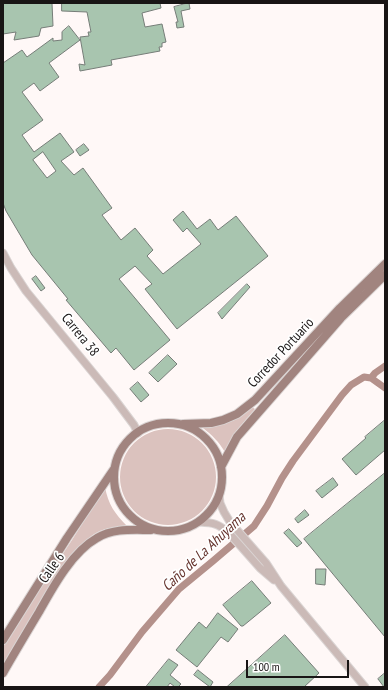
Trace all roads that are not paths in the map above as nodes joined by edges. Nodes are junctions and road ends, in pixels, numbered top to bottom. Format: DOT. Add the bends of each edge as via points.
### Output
graph roads {
  1 [pos="3,253"];
  2 [pos="385,264"];
  3 [pos="385,275"];
  4 [pos="177,424"];
  5 [pos="138,433"];
  6 [pos="221,467"];
  7 [pos="115,468"];
  8 [pos="219,495"];
  9 [pos="199,522"];
  10 [pos="159,530"];
  11 [pos="256,558"];
  12 [pos="3,640"];
  13 [pos="3,673"];
  14 [pos="365,687"];
  1 -- 5 [label="street, Carrera 38" via="26,291 113,397"];
  2 -- 4 [label="main road, Corredor Portuario" via="340,308 255,400 237,414 211,423"];
  3 -- 6 [label="main road, Corredor Portuario" via="342,318 237,437"];
  4 -- 5 [label="main road" via="155,425"];
  4 -- 6 [label="main road" via="201,435 217,455"];
  5 -- 7 [label="main road" via="125,445 118,456"];
  6 -- 8 [label="main road" via="222,486"];
  7 -- 10 [label="main road" via="116,492 128,513 147,527"];
  7 -- 12 [label="main road, Calle 6" via="67,538"];
  8 -- 9 [label="main road" via="214,506"];
  8 -- 11 [label="street" via="224,512"];
  9 -- 10 [label="main road" via="173,531"];
  9 -- 11 [label="street" via="218,524"];
  10 -- 13 [label="main road, Calle 6" via="110,532 84,547 51,591"];
  11 -- 14 [label="street" via="260,568 281,586"];
}
